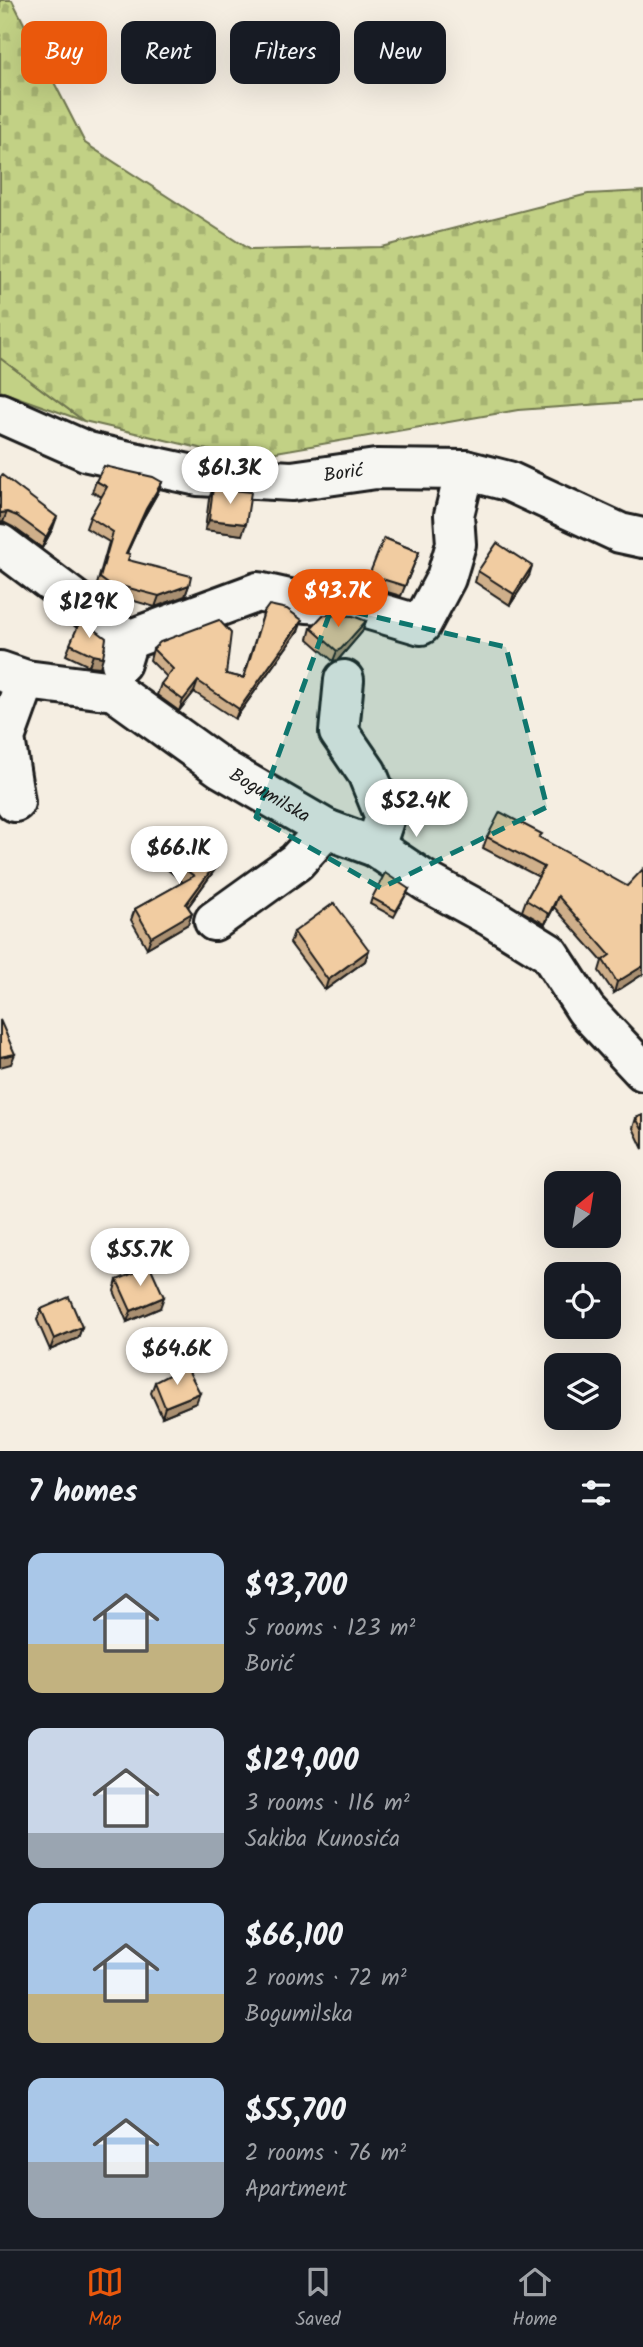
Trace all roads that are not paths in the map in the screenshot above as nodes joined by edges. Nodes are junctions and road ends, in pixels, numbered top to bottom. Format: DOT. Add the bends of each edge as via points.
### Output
graph roads {
  1 [pos="0,414"];
  2 [pos="465,470"];
  3 [pos="643,538"];
  4 [pos="0,544"];
  5 [pos="128,640"];
  6 [pos="13,676"];
  7 [pos="344,680"];
  8 [pos="114,691"];
  9 [pos="15,802"];
  10 [pos="326,829"];
  11 [pos="375,847"];
  12 [pos="214,921"];
  13 [pos="643,1071"];
  1 -- 2 [label="street, Borić" via="88,452 198,476 292,481 376,469"];
  2 -- 3 [label="street, Borić" via="508,481 620,533"];
  2 -- 5 [label="street" via="454,515 456,544 446,578 421,625 353,605 307,603 258,592"];
  4 -- 5 [label="street"];
  5 -- 8 [label="street"];
  6 -- 8 [label="street, Bogumilska"];
  6 -- 9 [label="street" via="5,738"];
  7 -- 11 [label="street" via="339,732 368,773 385,817"];
  8 -- 10 [label="street, Bogumilska" via="221,768"];
  10 -- 11 [label="street, Bogumilska"];
  10 -- 12 [label="street" via="296,862"];
  11 -- 13 [label="street, Bogumilska" via="549,953 586,1010"];
}
